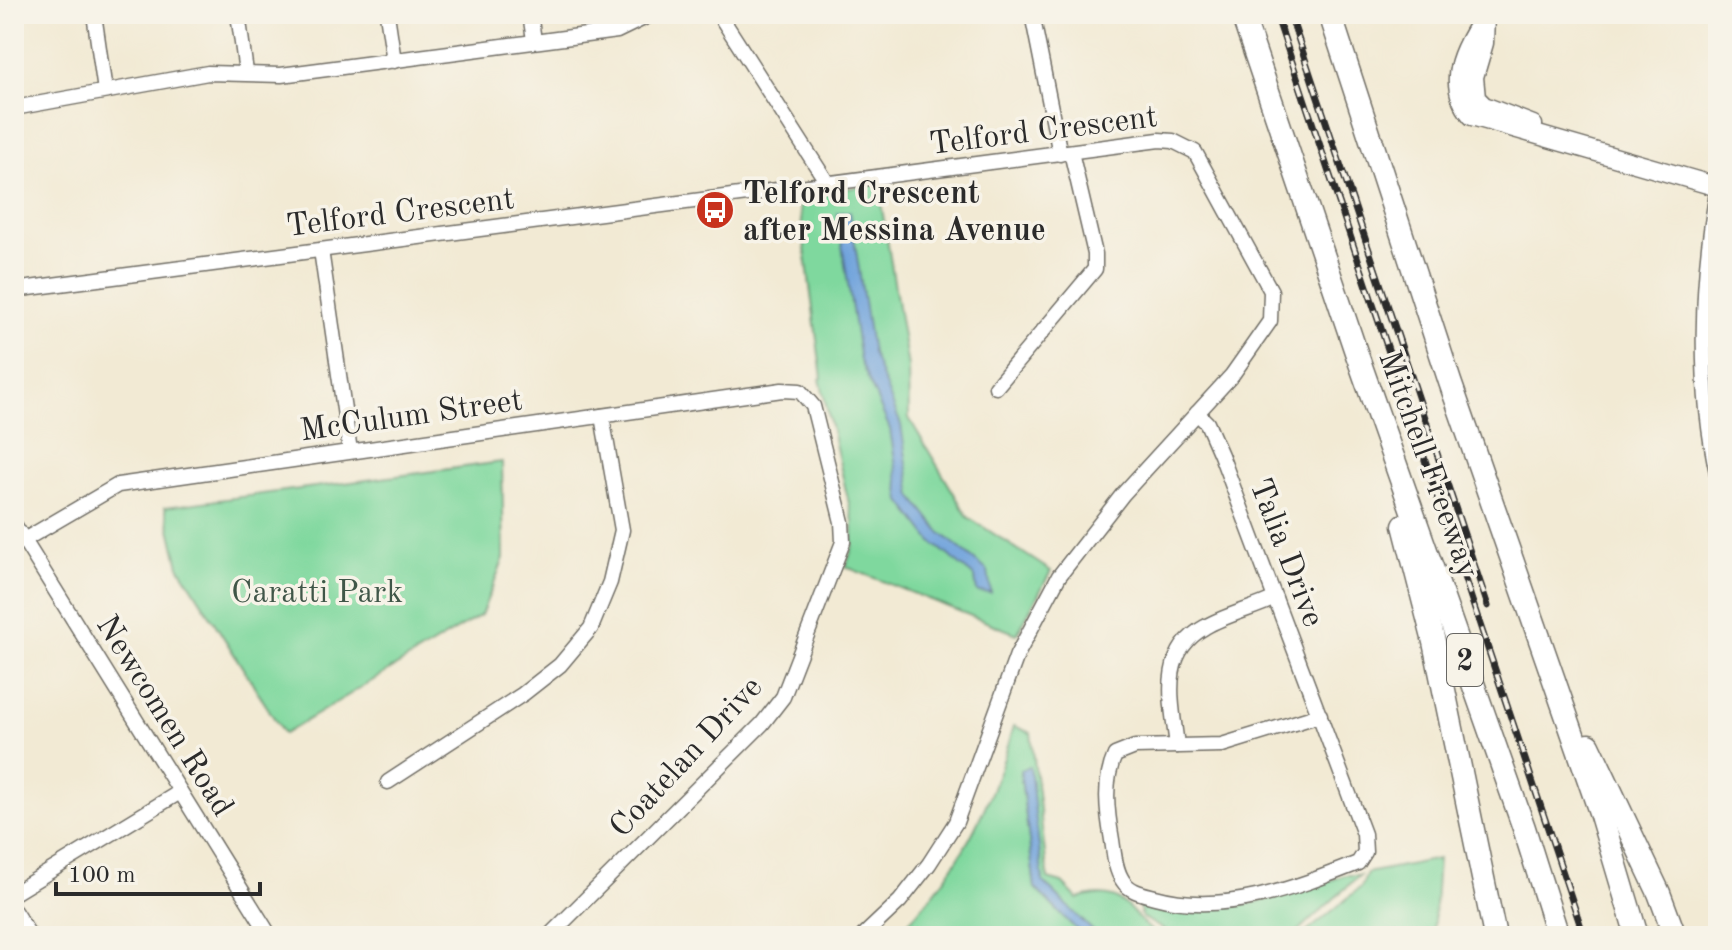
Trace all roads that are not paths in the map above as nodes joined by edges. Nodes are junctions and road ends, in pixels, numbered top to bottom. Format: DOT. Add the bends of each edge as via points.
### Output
graph roads {
  1 [pos="94,14"];
  2 [pos="238,14"];
  3 [pos="387,14"];
  4 [pos="530,14"];
  5 [pos="652,14"];
  6 [pos="719,14"];
  7 [pos="1032,14"];
  8 [pos="1242,14"];
  9 [pos="1330,14"];
  10 [pos="1485,14"];
  11 [pos="534,40"];
  12 [pos="394,61"];
  13 [pos="246,72"];
  14 [pos="105,91"];
  15 [pos="14,108"];
  16 [pos="1066,153"];
  17 [pos="828,184"];
  18 [pos="1718,187"];
  19 [pos="321,250"];
  20 [pos="14,290"];
  21 [pos="1368,385"];
  22 [pos="996,387"];
  23 [pos="813,406"];
  24 [pos="1197,413"];
  25 [pos="602,416"];
  26 [pos="350,451"];
  27 [pos="1718,477"];
  28 [pos="14,524"];
  29 [pos="24,540"];
  30 [pos="1275,598"];
  31 [pos="1553,677"];
  32 [pos="1320,715"];
  33 [pos="1177,746"];
  34 [pos="388,782"];
  35 [pos="180,792"];
  36 [pos="14,893"];
  37 [pos="14,911"];
  38 [pos="30,936"];
  39 [pos="270,936"];
  40 [pos="549,936"];
  41 [pos="863,936"];
  42 [pos="1495,936"];
  43 [pos="1558,936"];
  44 [pos="1637,936"];
  45 [pos="1675,936"];
  1 -- 14 [label="street"];
  2 -- 13 [label="street"];
  3 -- 12 [label="street"];
  4 -- 11 [label="street"];
  5 -- 11 [label="street" via="617,31"];
  6 -- 17 [label="street"];
  7 -- 16 [label="street"];
  8 -- 21 [label="highway, Mitchell Freeway / 2"];
  9 -- 31 [label="highway, Mitchell Freeway"];
  10 -- 18 [label="main road" via="1455,87 1469,100 1472,116"];
  11 -- 12 [label="street"];
  12 -- 13 [label="street" via="281,75"];
  13 -- 14 [label="street" via="208,73"];
  14 -- 15 [label="street"];
  16 -- 17 [label="street, Telford Crescent"];
  16 -- 22 [label="street" via="1095,269"];
  16 -- 24 [label="street, Telford Crescent" via="1159,140 1185,145 1195,152 1271,291 1270,321 1261,338"];
  17 -- 19 [label="street, Telford Crescent"];
  18 -- 27 [label="street" via="1711,223 1704,362"];
  19 -- 20 [label="street, Telford Crescent"];
  19 -- 26 [label="street"];
  21 -- 42 [label="highway" via="1434,642"];
  21 -- 43 [label="highway, Mitchell Freeway / 2"];
  23 -- 25 [label="street, McCulum Street" via="800,391 782,390"];
  23 -- 40 [label="street, Coatelan Drive" via="843,542 783,697"];
  24 -- 30 [label="street, Talia Drive" via="1221,455"];
  24 -- 41 [label="street, Telford Crescent" via="1123,494 1059,576 1017,655 956,822 900,901"];
  25 -- 26 [label="street, McCulum Street"];
  25 -- 34 [label="street" via="622,530 610,582 591,628 560,665 523,694"];
  26 -- 29 [label="street, McCulum Street" via="118,485"];
  28 -- 29 [label="street, Newcomen Road"];
  29 -- 35 [label="street, Newcomen Road"];
  30 -- 32 [label="street, Talia Drive"];
  30 -- 33 [label="street" via="1203,627 1174,655 1170,680"];
  31 -- 44 [label="highway, Mitchell Freeway"];
  31 -- 45 [label="highway" via="1614,795"];
  32 -- 33 [label="street, Talia Drive" via="1222,745"];
  32 -- 33 [label="street, Talia Drive" via="1364,834 1365,852 1358,863 1289,891 1211,903 1174,902 1134,891 1123,882 1108,821 1107,772 1115,755 1135,747"];
  35 -- 36 [label="street"];
  35 -- 39 [label="street, Newcomen Road"];
  37 -- 38 [label="street"];
}
